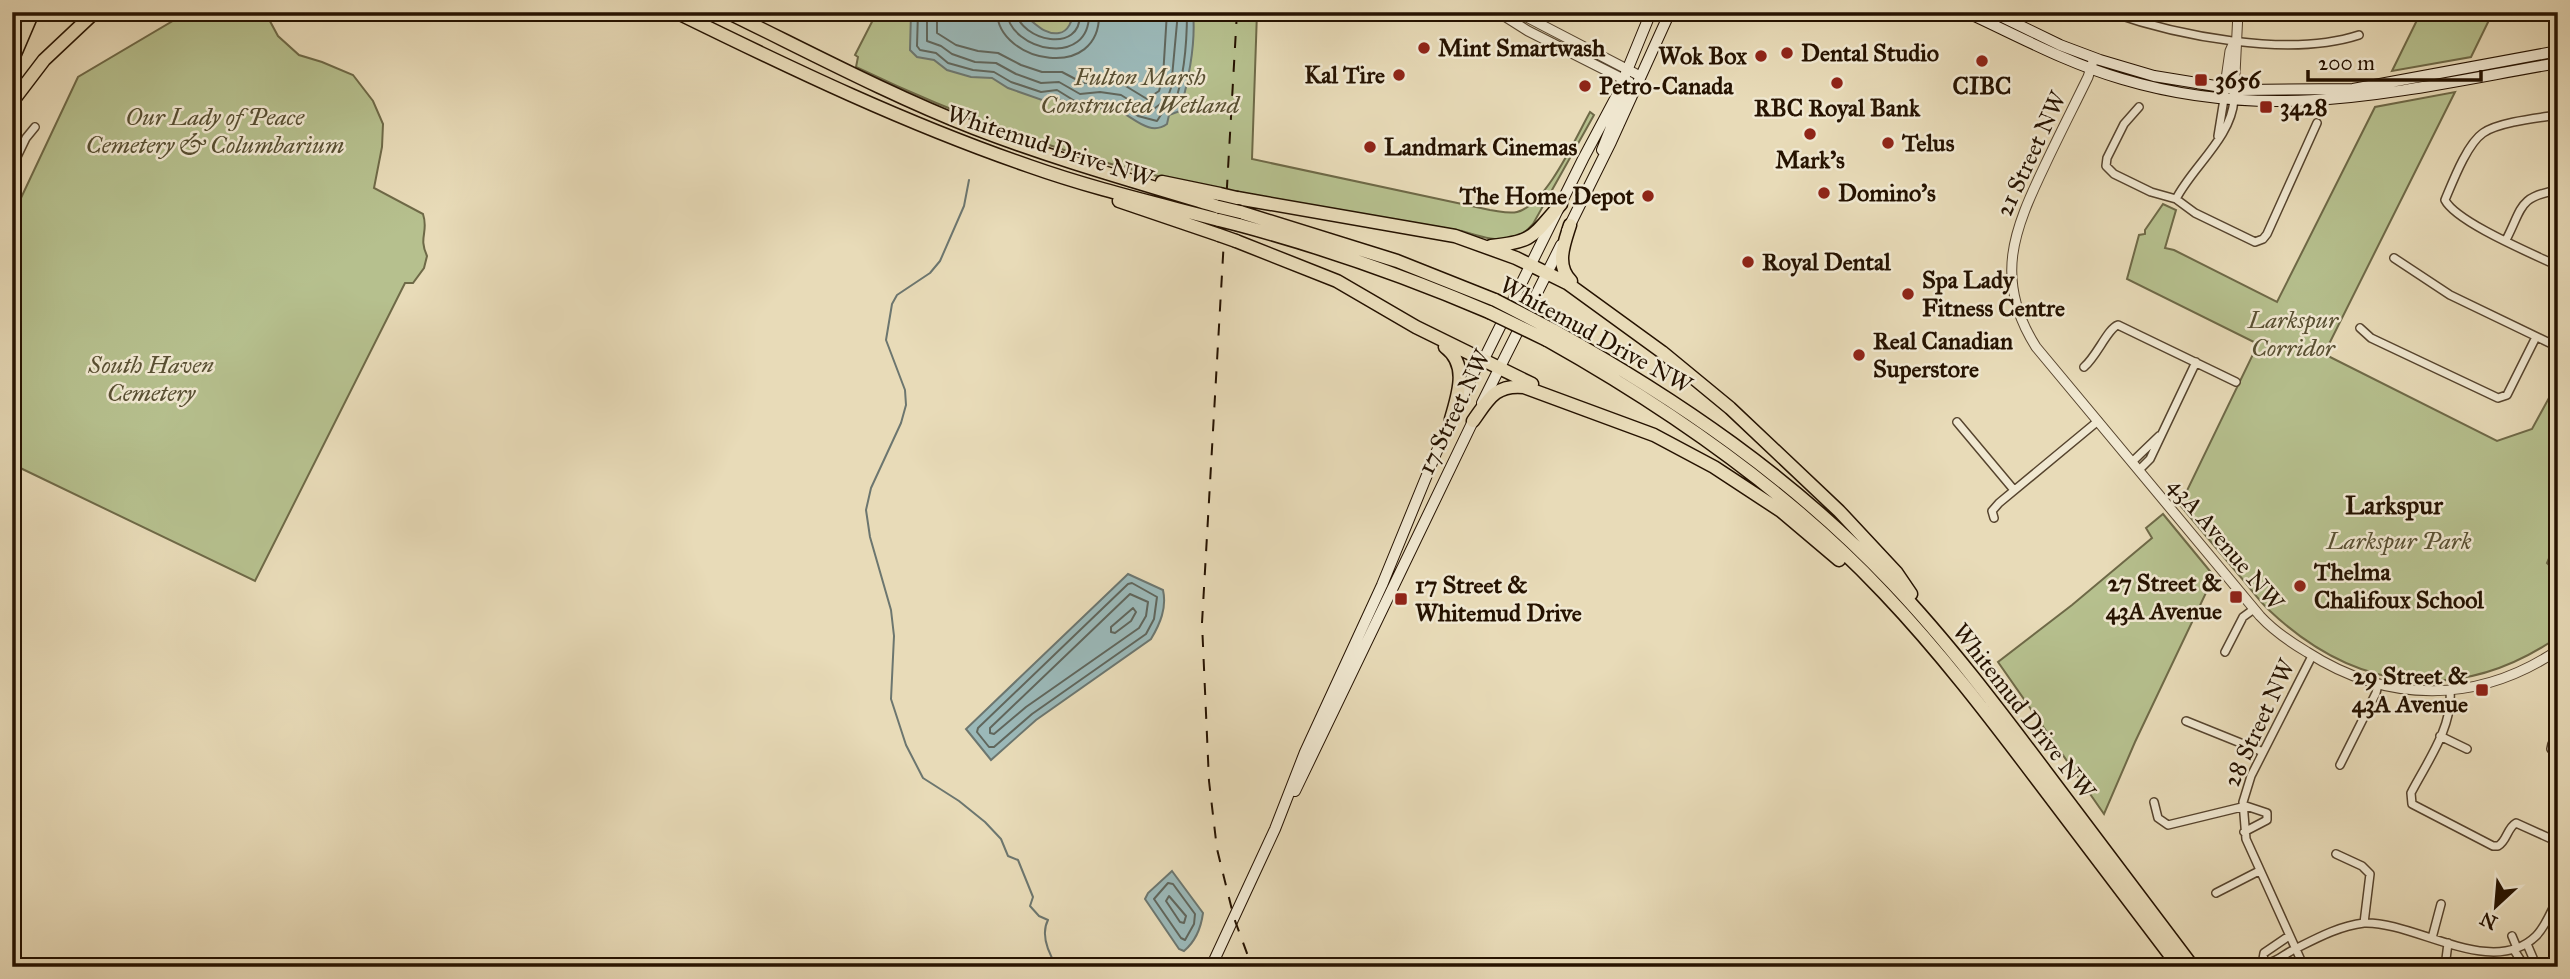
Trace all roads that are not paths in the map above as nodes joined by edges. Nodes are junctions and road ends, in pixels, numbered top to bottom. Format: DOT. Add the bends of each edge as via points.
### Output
graph roads {
  1 [pos="33,12"];
  2 [pos="94,12"];
  3 [pos="663,12"];
  4 [pos="677,12"];
  5 [pos="727,12"];
  6 [pos="739,12"];
  7 [pos="1498,12"];
  8 [pos="1517,12"];
  9 [pos="1651,12"];
  10 [pos="1667,12"];
  11 [pos="1966,12"];
  12 [pos="1992,12"];
  13 [pos="2110,12"];
  14 [pos="2238,12"];
  15 [pos="2359,35"];
  16 [pos="2235,41"];
  17 [pos="2558,51"];
  18 [pos="763,55"];
  19 [pos="12,61"];
  20 [pos="2092,63"];
  21 [pos="2558,63"];
  22 [pos="832,64"];
  23 [pos="1632,78"];
  24 [pos="2229,94"];
  25 [pos="12,102"];
  26 [pos="2139,107"];
  27 [pos="2558,115"];
  28 [pos="2317,123"];
  29 [pos="35,127"];
  30 [pos="12,167"];
  31 [pos="1031,167"];
  32 [pos="2558,190"];
  33 [pos="2176,199"];
  34 [pos="1220,200"];
  35 [pos="1561,204"];
  36 [pos="1239,219"];
  37 [pos="1570,225"];
  38 [pos="2506,240"];
  39 [pos="1488,246"];
  40 [pos="2394,258"];
  41 [pos="1531,265"];
  42 [pos="2558,267"];
  43 [pos="1547,272"];
  44 [pos="1583,293"];
  45 [pos="1416,327"];
  46 [pos="2360,328"];
  47 [pos="1550,335"];
  48 [pos="2536,337"];
  49 [pos="2036,347"];
  50 [pos="2558,347"];
  51 [pos="1483,361"];
  52 [pos="2196,362"];
  53 [pos="2084,367"];
  54 [pos="1498,369"];
  55 [pos="2236,382"];
  56 [pos="1609,418"];
  57 [pos="1451,419"];
  58 [pos="1473,421"];
  59 [pos="2098,421"];
  60 [pos="1957,422"];
  61 [pos="2135,466"];
  62 [pos="2014,491"];
  63 [pos="1994,518"];
  64 [pos="1882,591"];
  65 [pos="2253,608"];
  66 [pos="1948,646"];
  67 [pos="2558,650"];
  68 [pos="2225,652"];
  69 [pos="2312,656"];
  70 [pos="2378,685"];
  71 [pos="2450,691"];
  72 [pos="2186,720"];
  73 [pos="2440,736"];
  74 [pos="2558,741"];
  75 [pos="2468,749"];
  76 [pos="2263,752"];
  77 [pos="2558,757"];
  78 [pos="2340,765"];
  79 [pos="2154,802"];
  80 [pos="2242,807"];
  81 [pos="1275,829"];
  82 [pos="2244,832"];
  83 [pos="2558,842"];
  84 [pos="2336,854"];
  85 [pos="2259,871"];
  86 [pos="2216,893"];
  87 [pos="2558,898"];
  88 [pos="2441,904"];
  89 [pos="2364,923"];
  90 [pos="2290,936"];
  91 [pos="2512,936"];
  92 [pos="2432,938"];
  93 [pos="2448,943"];
  94 [pos="2527,944"];
  95 [pos="2295,948"];
  96 [pos="2516,949"];
  97 [pos="1211,967"];
  98 [pos="2179,967"];
  99 [pos="2193,967"];
  100 [pos="2304,967"];
  101 [pos="2445,967"];
  1 -- 19 [label="highway"];
  2 -- 25 [label="highway" via="44,60"];
  3 -- 18 [label="highway"];
  4 -- 18 [label="highway"];
  5 -- 22 [label="highway"];
  6 -- 22 [label="highway"];
  7 -- 23 [label="street" via="1528,31"];
  8 -- 23 [label="street"];
  9 -- 23 [label="main road, 17 Street NW"];
  10 -- 23 [label="main road, 17 Street NW" via="1656,43"];
  11 -- 20 [label="main road" via="2058,56"];
  12 -- 20 [label="main road"];
  13 -- 16 [label="street" via="2175,31"];
  14 -- 16 [label="street"];
  15 -- 16 [label="street" via="2316,43"];
  16 -- 24 [label="street"];
  17 -- 24 [label="main road" via="2338,90"];
  18 -- 31 [label="highway, Whitemud Drive NW" via="914,123"];
  20 -- 24 [label="main road" via="2158,88"];
  20 -- 49 [label="street, 21 Street NW" via="2025,207 2013,244 2016,304"];
  21 -- 24 [label="main road" via="2319,101"];
  22 -- 34 [label="highway, Whitemud Drive NW" via="951,119 1039,152"];
  23 -- 35 [label="main road, 17 Street NW"];
  23 -- 37 [label="main road, 17 Street NW"];
  24 -- 33 [label="street" via="2218,137"];
  26 -- 33 [label="street" via="2121,129 2107,168 2144,189"];
  27 -- 38 [label="street" via="2483,132 2470,149 2446,202 2466,219"];
  28 -- 33 [label="street" via="2267,234 2258,242 2195,213"];
  29 -- 30 [label="street"];
  31 -- 36 [label="highway, Whitemud Drive NW, bridge" via="1219,220"];
  31 -- 45 [label="highway, bridge" via="1337,281"];
  32 -- 38 [label="street" via="2528,199"];
  34 -- 36 [label="highway, Whitemud Drive NW, bridge"];
  34 -- 39 [label="highway, bridge" via="1237,198 1431,231"];
  35 -- 39 [label="highway" via="1528,239"];
  35 -- 41 [label="main road, 17 Street NW"];
  36 -- 47 [label="highway, Whitemud Drive NW, bridge" via="1397,261"];
  37 -- 43 [label="main road, 17 Street NW"];
  37 -- 44 [label="highway" via="1562,270"];
  38 -- 42 [label="street"];
  39 -- 41 [label="highway"];
  40 -- 48 [label="street" via="2450,295"];
  41 -- 43 [label="highway"];
  41 -- 51 [label="main road, 17 Street NW"];
  43 -- 44 [label="highway"];
  43 -- 54 [label="main road, 17 Street NW"];
  44 -- 66 [label="highway" via="1694,378 1788,461 1896,572"];
  45 -- 51 [label="highway"];
  45 -- 57 [label="highway" via="1453,353 1458,364 1460,386"];
  46 -- 48 [label="street" via="2371,338 2493,397 2509,393"];
  47 -- 64 [label="highway, Whitemud Drive NW" via="1704,437 1812,523"];
  47 -- 66 [label="highway, Whitemud Drive NW" via="1665,395 1774,475 1825,517"];
  48 -- 50 [label="street"];
  49 -- 59 [label="street, 43A Avenue NW"];
  51 -- 54 [label="highway"];
  51 -- 57 [label="main road, 17 Street NW"];
  52 -- 53 [label="street" via="2115,325"];
  52 -- 55 [label="street"];
  52 -- 61 [label="street" via="2160,436"];
  54 -- 56 [label="highway"];
  54 -- 58 [label="main road, 17 Street NW"];
  56 -- 58 [label="highway" via="1513,386 1492,394"];
  56 -- 64 [label="highway" via="1654,435 1735,479"];
  57 -- 81 [label="main road, 17 Street NW"];
  58 -- 81 [label="main road, 17 Street NW" via="1314,757"];
  59 -- 61 [label="street, 43A Avenue NW"];
  59 -- 62 [label="street"];
  60 -- 62 [label="street"];
  61 -- 65 [label="street, 43A Avenue NW"];
  62 -- 63 [label="street" via="1993,509"];
  64 -- 98 [label="highway, Whitemud Drive NW" via="1967,688"];
  65 -- 68 [label="street" via="2243,617"];
  65 -- 69 [label="street, 43A Avenue NW" via="2273,629"];
  66 -- 99 [label="highway, Whitemud Drive NW"];
  67 -- 71 [label="street, 43A Avenue NW" via="2516,673"];
  69 -- 70 [label="street, 43A Avenue NW"];
  69 -- 76 [label="street, 28 Street NW"];
  70 -- 71 [label="street, 43A Avenue NW"];
  70 -- 78 [label="street"];
  71 -- 73 [label="street" via="2449,713"];
  72 -- 76 [label="street"];
  73 -- 75 [label="street"];
  73 -- 83 [label="street" via="2410,802 2496,846 2516,823"];
  74 -- 77 [label="street" via="2551,749"];
  76 -- 80 [label="street, 28 Street NW"];
  79 -- 80 [label="street" via="2158,818 2168,825"];
  80 -- 82 [label="street, 28 Street NW"];
  80 -- 82 [label="street, 28 Street NW" via="2264,811 2269,817"];
  81 -- 97 [label="main road, 17 Street NW"];
  82 -- 85 [label="street"];
  84 -- 89 [label="street" via="2368,870"];
  85 -- 86 [label="street"];
  85 -- 90 [label="street"];
  87 -- 94 [label="street" via="2539,933"];
  88 -- 92 [label="street"];
  89 -- 92 [label="street"];
  89 -- 95 [label="street"];
  90 -- 95 [label="street"];
  90 -- 95 [label="street" via="2264,953 2264,961 2270,964"];
  91 -- 96 [label="street"];
  92 -- 93 [label="street"];
  93 -- 96 [label="street" via="2490,954"];
  93 -- 101 [label="street"];
  94 -- 96 [label="street"];
  94 -- 96 [label="street" via="2533,958 2530,964 2523,964"];
  95 -- 100 [label="street"];
}
